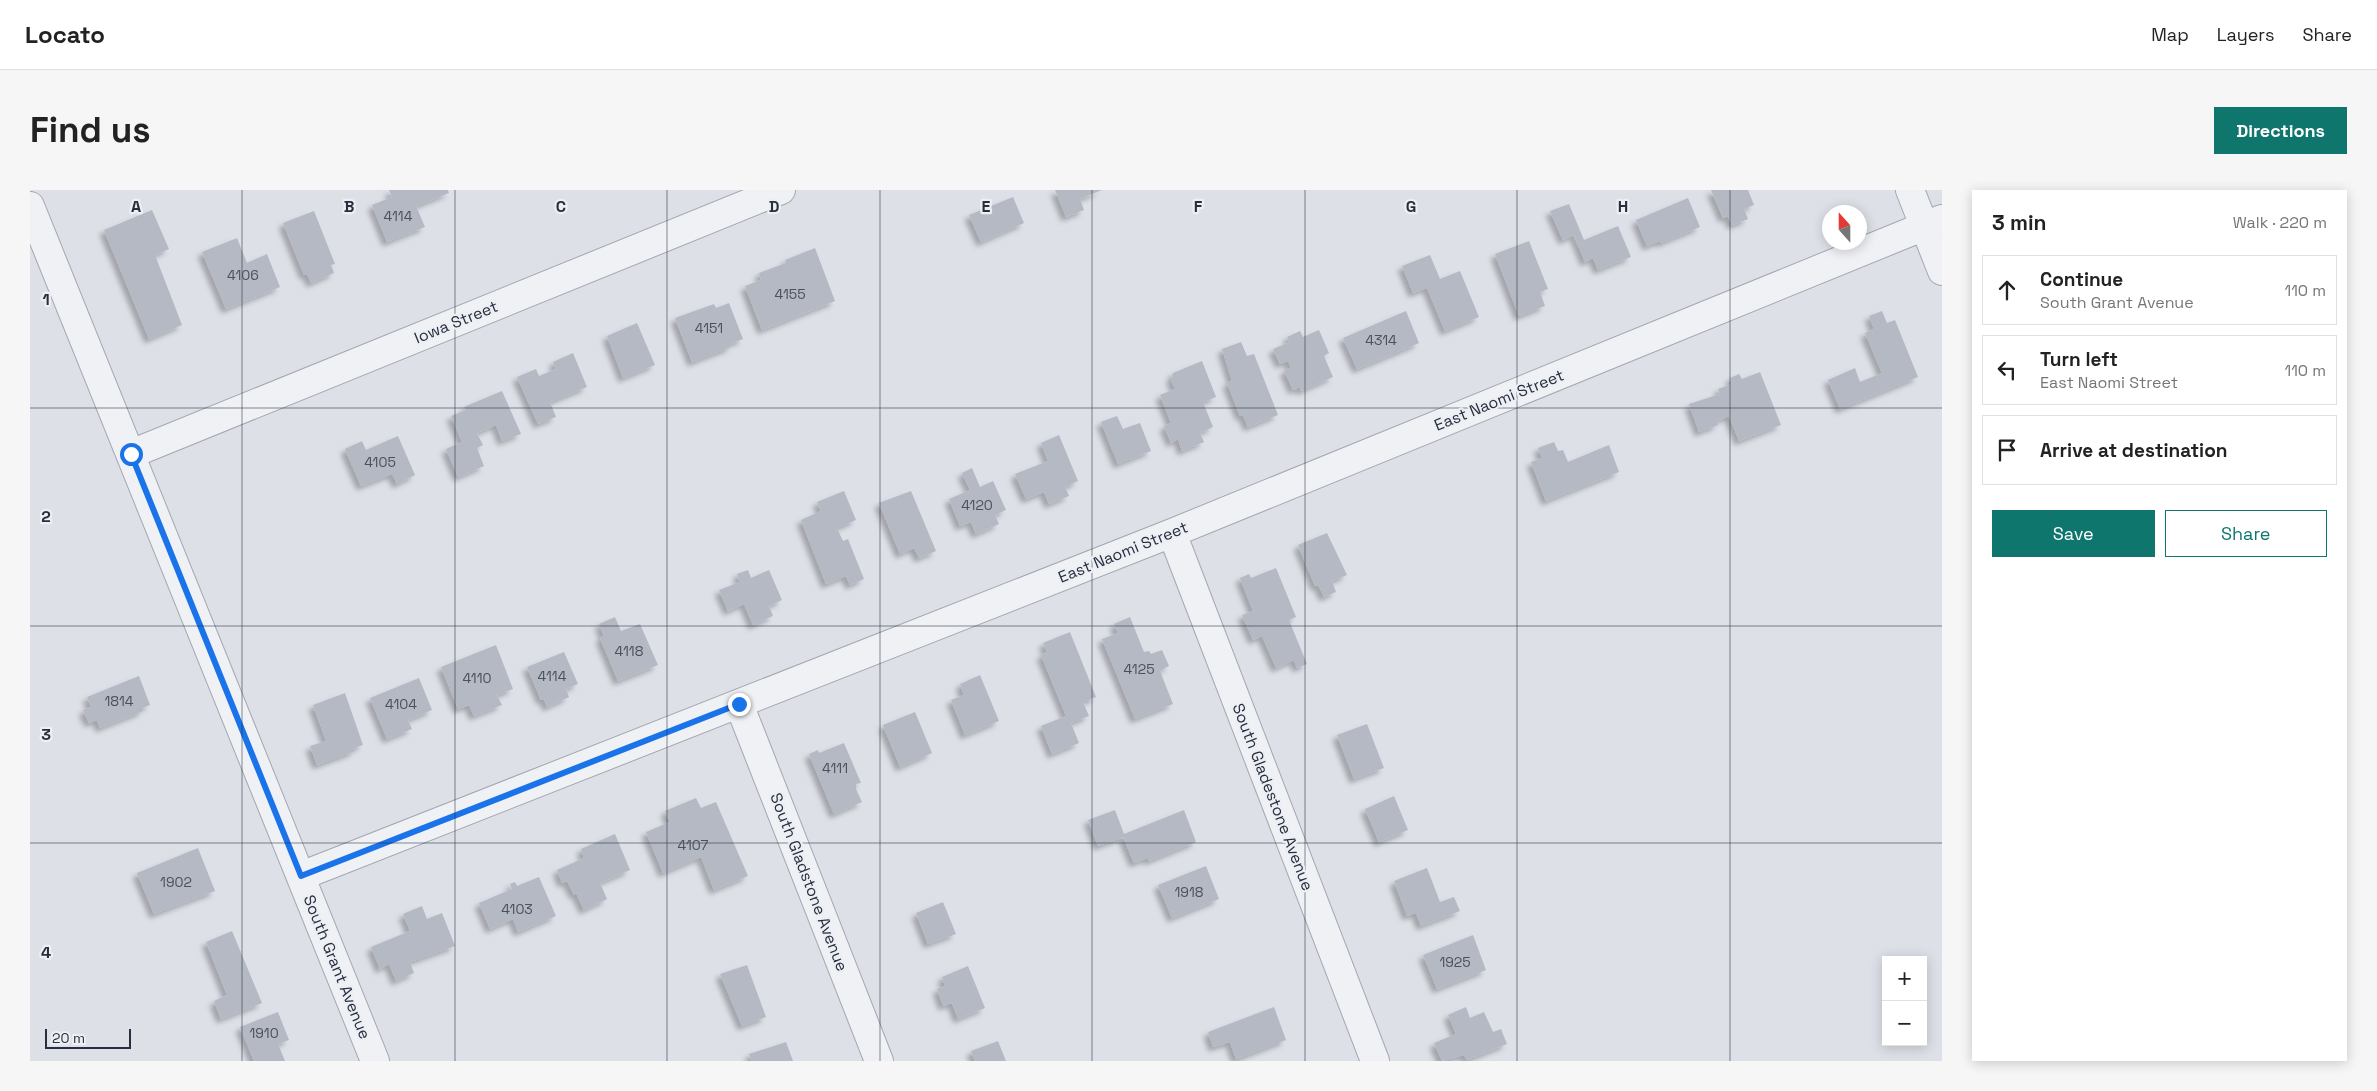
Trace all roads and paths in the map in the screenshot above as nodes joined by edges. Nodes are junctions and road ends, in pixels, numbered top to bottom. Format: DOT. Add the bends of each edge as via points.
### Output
graph roads {
  1 [pos="781,190"];
  2 [pos="1910,190"];
  3 [pos="30,206"];
  4 [pos="1933,222"];
  5 [pos="1942,271"];
  6 [pos="131,454"];
  7 [pos="1172,534"];
  8 [pos="739,704"];
  9 [pos="301,876"];
  10 [pos="375,1061"];
  11 [pos="879,1061"];
  12 [pos="1375,1061"];
  1 -- 6 [label="street, Iowa Street"];
  2 -- 4 [label="street"];
  3 -- 6 [label="street, South Grant Avenue"];
  4 -- 5 [label="street"];
  4 -- 7 [label="street, East Naomi Street"];
  6 -- 9 [label="street, South Grant Avenue"];
  7 -- 8 [label="street, East Naomi Street"];
  7 -- 12 [label="street, South Gladestone Avenue"];
  8 -- 9 [label="street, East Naomi Street"];
  8 -- 11 [label="street, South Gladstone Avenue"];
  9 -- 10 [label="street, South Grant Avenue"];
}
